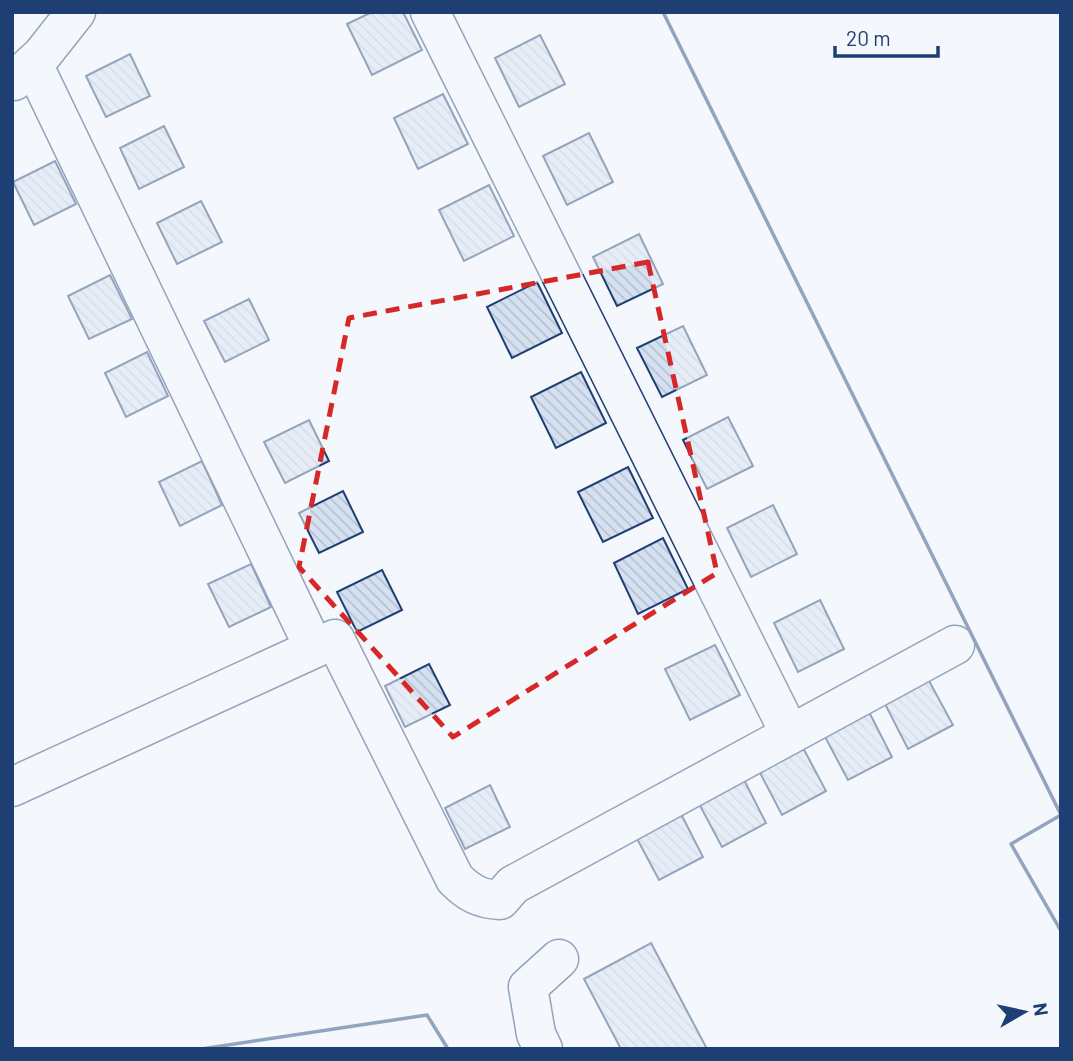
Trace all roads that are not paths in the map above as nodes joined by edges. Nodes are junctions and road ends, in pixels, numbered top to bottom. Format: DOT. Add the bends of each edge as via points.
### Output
graph roads {
  1 [pos="76,12"];
  2 [pos="430,12"];
  3 [pos="23,73"];
  4 [pos="955,645"];
  5 [pos="314,648"];
  6 [pos="790,734"];
  7 [pos="12,788"];
  8 [pos="559,959"];
  9 [pos="543,1049"];
  1 -- 3 [label="lane"];
  2 -- 6 [label="lane"];
  3 -- 5 [label="lane"];
  4 -- 6 [label="lane"];
  5 -- 6 [label="lane" via="335,639 455,879 470,893 486,899 500,900 513,885"];
  5 -- 7 [label="lane"];
  8 -- 9 [label="lane" via="528,987"];
}
